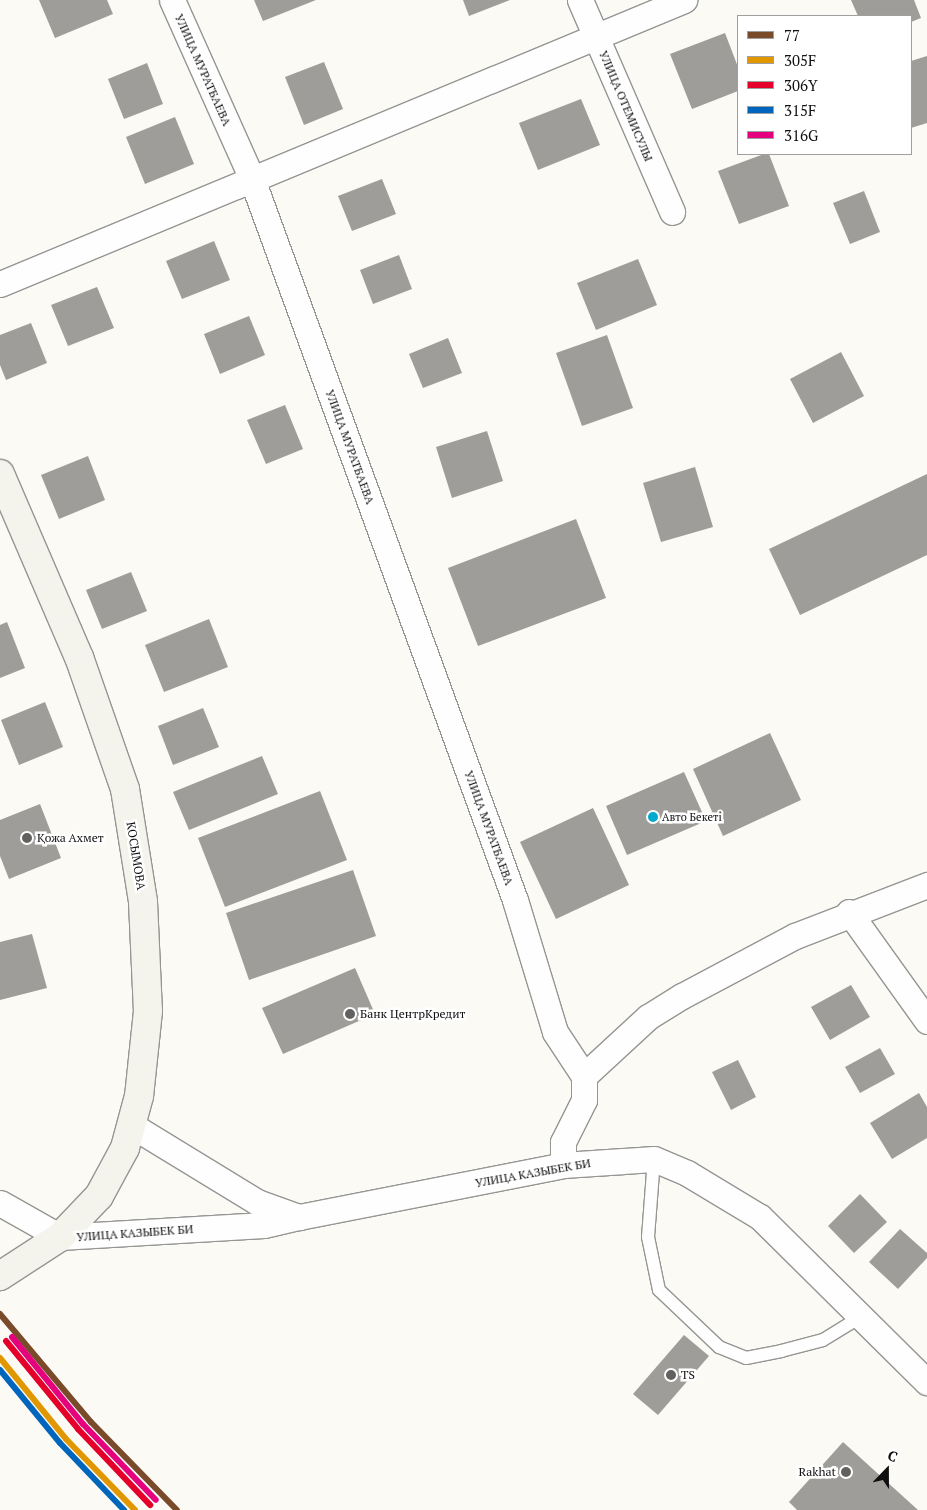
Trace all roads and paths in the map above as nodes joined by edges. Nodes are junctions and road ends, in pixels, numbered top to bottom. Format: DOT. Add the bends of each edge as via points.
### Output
graph roads {
  1 [pos="172,0"];
  2 [pos="580,0"];
  3 [pos="684,0"];
  4 [pos="597,38"];
  5 [pos="252,179"];
  6 [pos="672,212"];
  7 [pos="0,284"];
  8 [pos="0,474"];
  9 [pos="927,884"];
  10 [pos="849,912"];
  11 [pos="927,1022"];
  12 [pos="584,1076"];
  13 [pos="131,1125"];
  14 [pos="654,1159"];
  15 [pos="564,1165"];
  16 [pos="0,1203"];
  17 [pos="299,1216"];
  18 [pos="60,1238"];
  19 [pos="0,1276"];
  20 [pos="862,1316"];
  21 [pos="927,1382"];
  1 -- 5 [label="street, УЛИЦА МУРАТБАЕВА"];
  2 -- 4 [label="street, УЛИЦА ОТЕМИСУЛЫ"];
  3 -- 4 [label="street"];
  4 -- 5 [label="street"];
  4 -- 6 [label="street, УЛИЦА ОТЕМИСУЛЫ"];
  5 -- 7 [label="street"];
  5 -- 12 [label="street, УЛИЦА МУРАТБАЕВА" via="515,900 555,1032"];
  8 -- 13 [label="street, КОСЫМОВА" via="79,657 125,789 143,902 148,1011 140,1096"];
  9 -- 10 [label="street"];
  10 -- 11 [label="street"];
  10 -- 12 [label="street" via="795,936 682,996 648,1018"];
  12 -- 15 [label="street" via="584,1100 563,1142"];
  13 -- 17 [label="street, УЛИЦА КАЗЫБЕК БИ" via="257,1202"];
  13 -- 18 [label="street, КОСЫМОВА" via="125,1148 99,1196"];
  14 -- 15 [label="street, УЛИЦА КАЗЫБЕК БИ"];
  14 -- 20 [label="street, УЛИЦА КАЗЫБЕК БИ" via="687,1173 760,1217"];
  14 -- 20 [label="lane" via="648,1237 659,1290 719,1347 746,1358 781,1351 823,1340"];
  15 -- 17 [label="street, УЛИЦА КАЗЫБЕК БИ"];
  16 -- 18 [label="street"];
  17 -- 18 [label="street, УЛИЦА КАЗЫБЕК БИ" via="264,1225"];
  18 -- 19 [label="street, КОСЫМОВА"];
  20 -- 21 [label="street, УЛИЦА КАЗЫБЕК БИ"];
}
